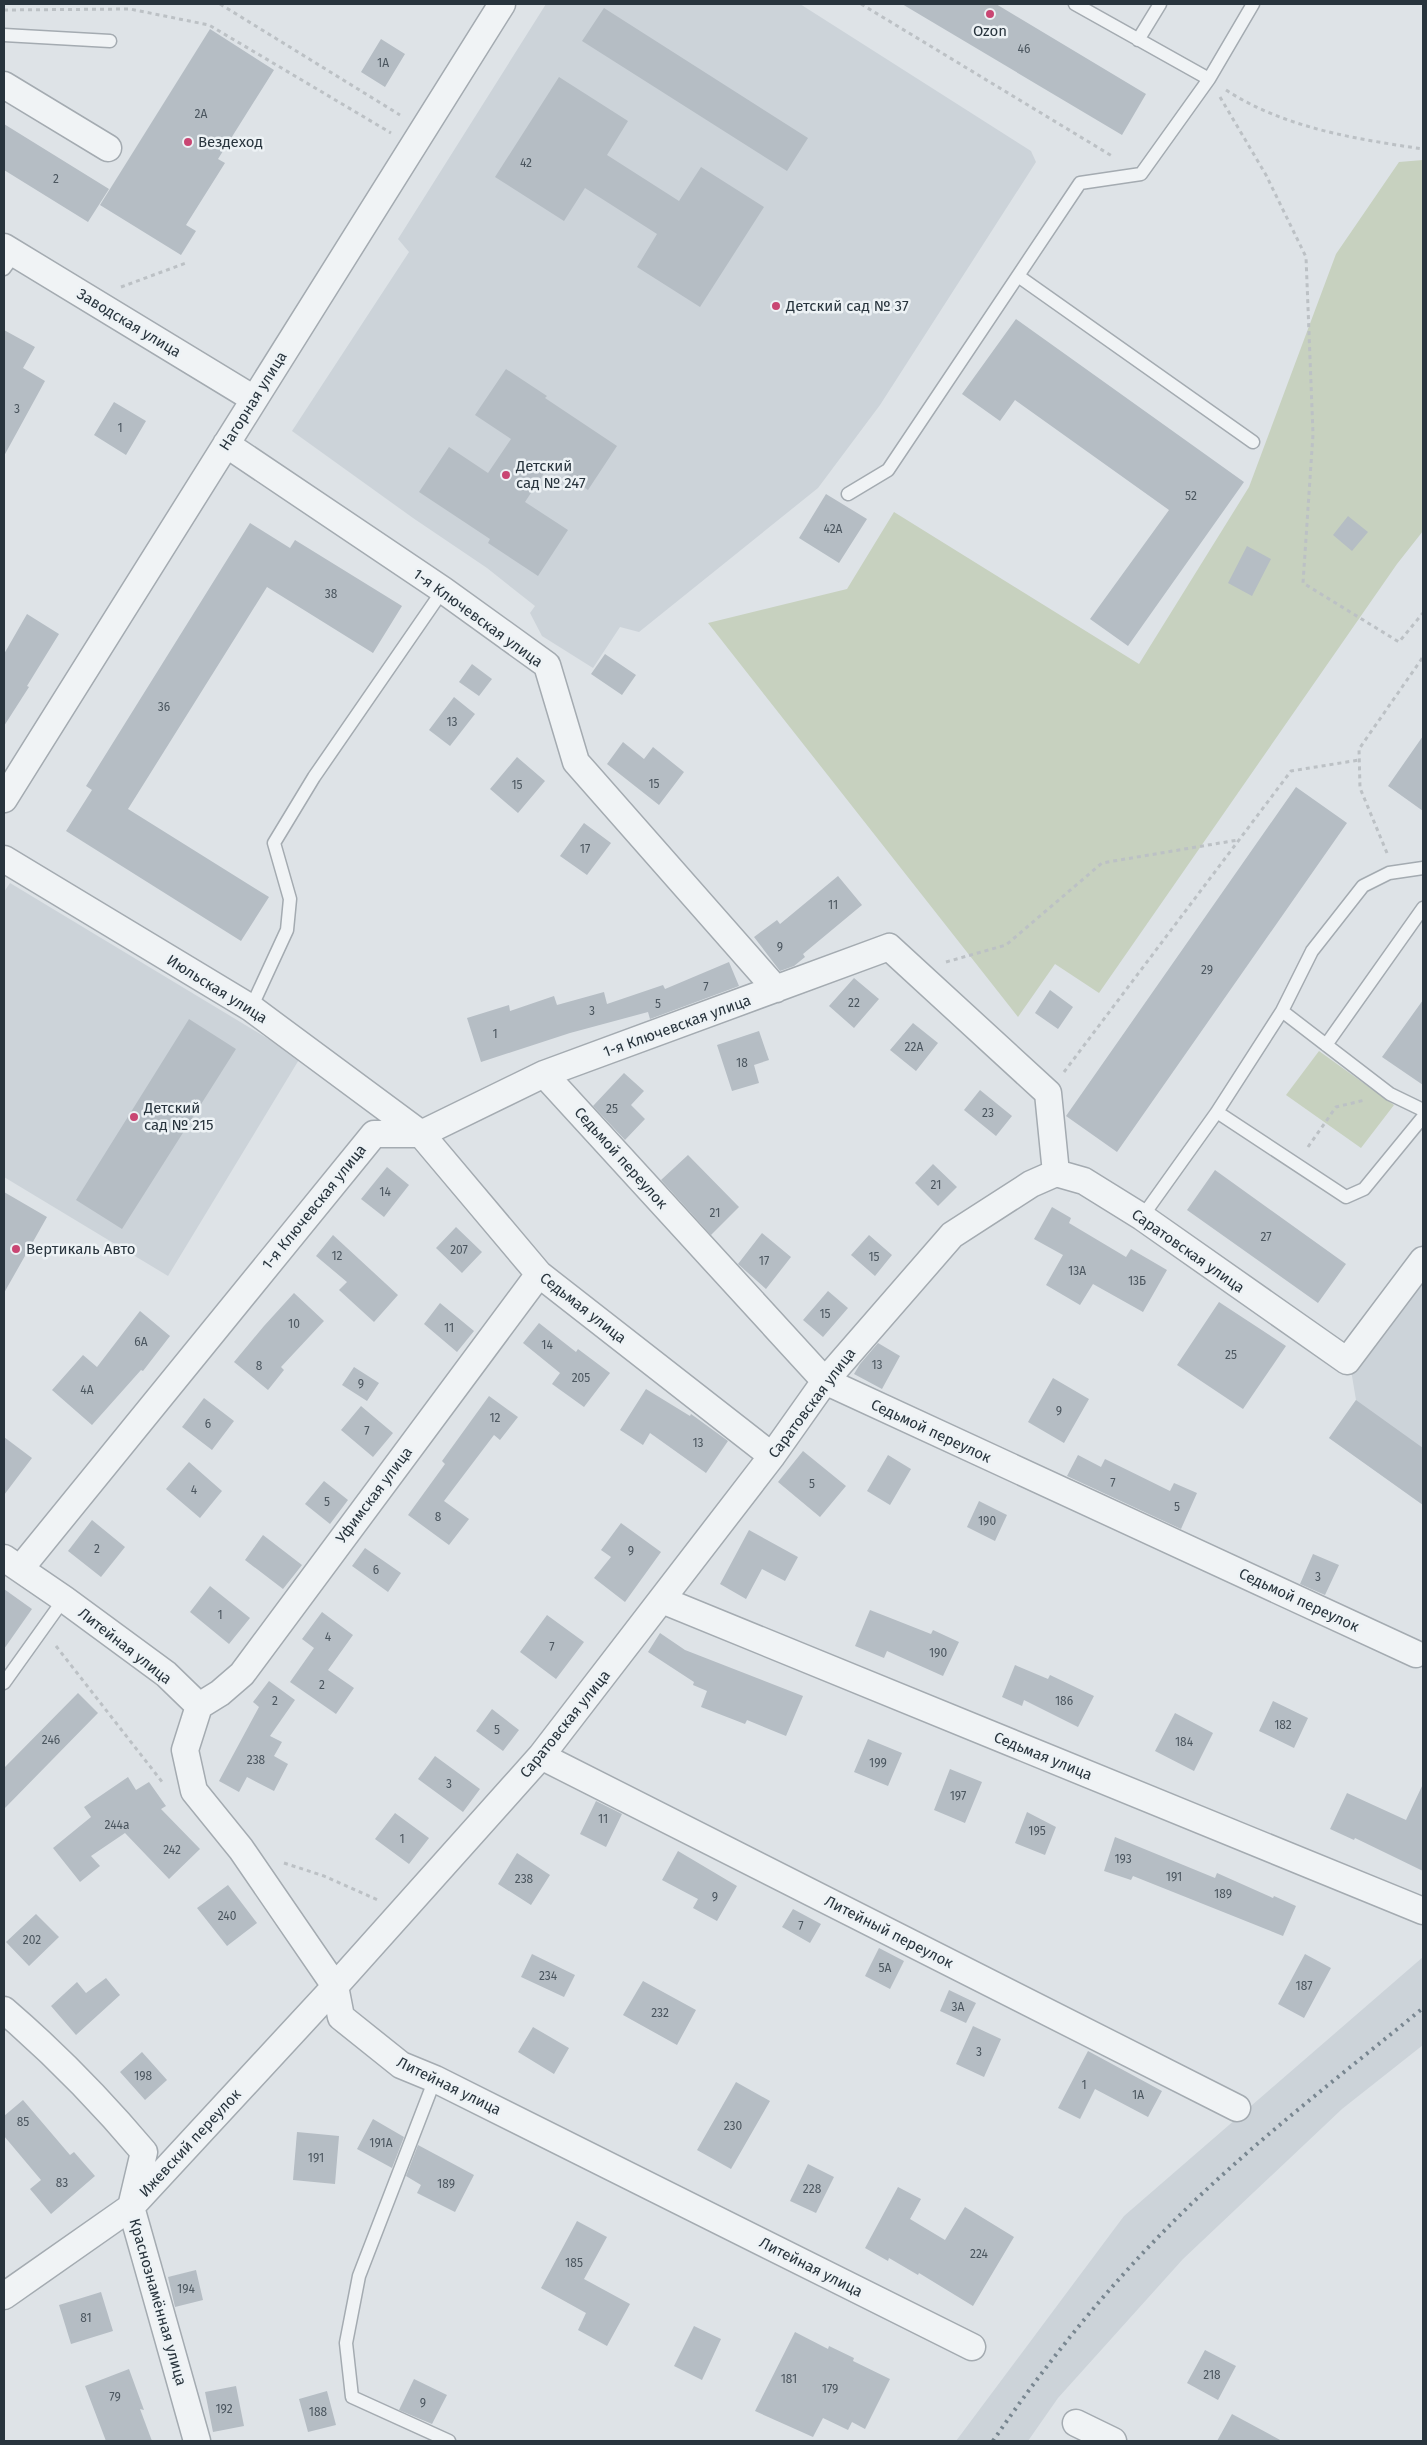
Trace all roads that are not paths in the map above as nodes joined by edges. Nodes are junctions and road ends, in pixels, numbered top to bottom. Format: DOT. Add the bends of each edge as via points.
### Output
graph roads {
  1 [pos="502,4"];
  2 [pos="1075,4"];
  3 [pos="1160,4"];
  4 [pos="1253,4"];
  5 [pos="4,35"];
  6 [pos="1138,40"];
  7 [pos="110,41"];
  8 [pos="1208,79"];
  9 [pos="4,85"];
  10 [pos="108,148"];
  11 [pos="8,257"];
  12 [pos="1018,276"];
  13 [pos="254,398"];
  14 [pos="1253,442"];
  15 [pos="226,444"];
  16 [pos="848,494"];
  17 [pos="442,590"];
  18 [pos="4,799"];
  19 [pos="4,859"];
  20 [pos="1423,868"];
  21 [pos="1423,908"];
  22 [pos="776,989"];
  23 [pos="251,1008"];
  24 [pos="1282,1011"];
  25 [pos="1326,1045"];
  26 [pos="544,1074"];
  27 [pos="1423,1110"];
  28 [pos="1217,1112"];
  29 [pos="1423,1117"];
  30 [pos="421,1134"];
  31 [pos="1056,1173"];
  32 [pos="1142,1217"];
  33 [pos="1423,1260"];
  34 [pos="539,1274"];
  35 [pos="825,1381"];
  36 [pos="772,1456"];
  37 [pos="12,1563"];
  38 [pos="64,1599"];
  39 [pos="662,1600"];
  40 [pos="1416,1654"];
  41 [pos="4,1682"];
  42 [pos="199,1706"];
  43 [pos="541,1756"];
  44 [pos="1423,1911"];
  45 [pos="335,1986"];
  46 [pos="4,2010"];
  47 [pos="436,2079"];
  48 [pos="1237,2108"];
  49 [pos="131,2207"];
  50 [pos="4,2296"];
  51 [pos="972,2347"];
  52 [pos="1076,2423"];
  53 [pos="197,2441"];
  54 [pos="449,2441"];
  55 [pos="1113,2441"];
  1 -- 13 [label="street, Нагорная улица"];
  2 -- 6 [label="lane"];
  3 -- 6 [label="lane"];
  4 -- 8 [label="lane"];
  5 -- 7 [label="lane"];
  6 -- 8 [label="lane"];
  8 -- 12 [label="lane" via="1141,174 1080,183"];
  9 -- 10 [label="street"];
  11 -- 13 [label="street, Заводская улица" via="88,298"];
  12 -- 14 [label="lane"];
  12 -- 16 [label="lane" via="888,470"];
  13 -- 15 [label="street, Нагорная улица"];
  15 -- 17 [label="street, 1-я Ключевская улица"];
  15 -- 18 [label="street, Нагорная улица"];
  17 -- 22 [label="street, 1-я Ключевская улица" via="546,665 576,762"];
  17 -- 23 [label="lane" via="314,777 274,843 290,899 287,930"];
  19 -- 23 [label="street, Июльская улица"];
  20 -- 24 [label="lane" via="1395,872 1363,886 1312,951"];
  21 -- 25 [label="lane"];
  22 -- 26 [label="street, 1-я Ключевская улица"];
  22 -- 31 [label="street, 1-я Ключевская улица" via="888,947 1048,1093"];
  23 -- 30 [label="street, Июльская улица"];
  24 -- 25 [label="lane"];
  24 -- 28 [label="lane"];
  25 -- 27 [label="lane" via="1390,1094"];
  26 -- 30 [label="street, 1-я Ключевская улица"];
  26 -- 35 [label="street, Седьмой переулок"];
  28 -- 29 [label="lane" via="1346,1197 1364,1188"];
  28 -- 32 [label="lane"];
  30 -- 34 [label="street, Седьмая улица"];
  30 -- 37 [label="street, 1-я Ключевская улица" via="374,1134"];
  31 -- 32 [label="street, Саратовская улица" via="1084,1181"];
  31 -- 35 [label="street, Саратовская улица" via="1031,1184 952,1235"];
  32 -- 33 [label="street, Саратовская улица" via="1347,1360"];
  34 -- 36 [label="street, Седьмая улица"];
  34 -- 42 [label="street, Уфимская улица" via="242,1674"];
  35 -- 36 [label="street, Саратовская улица"];
  35 -- 40 [label="street, Седьмой переулок"];
  36 -- 39 [label="street, Саратовская улица"];
  37 -- 38 [label="street, Литейная улица"];
  38 -- 41 [label="lane"];
  38 -- 42 [label="street, Литейная улица" via="166,1674"];
  39 -- 43 [label="street, Саратовская улица"];
  39 -- 44 [label="street, Седьмая улица"];
  42 -- 45 [label="street, Литейная улица" via="185,1750 194,1791 241,1849"];
  43 -- 45 [label="street, Саратовская улица"];
  43 -- 48 [label="street, Литейный переулок"];
  45 -- 47 [label="street, Литейная улица" via="341,2017 401,2066"];
  45 -- 49 [label="street, Ижевский переулок"];
  46 -- 49 [label="street, Краснознамённая улица" via="117,2119 144,2152"];
  47 -- 51 [label="street, Литейная улица"];
  47 -- 54 [label="lane" via="359,2276 346,2343 352,2397"];
  49 -- 50 [label="street, Ижевский переулок"];
  49 -- 53 [label="street, Краснознамённая улица"];
  52 -- 55 [label="street"];
}
